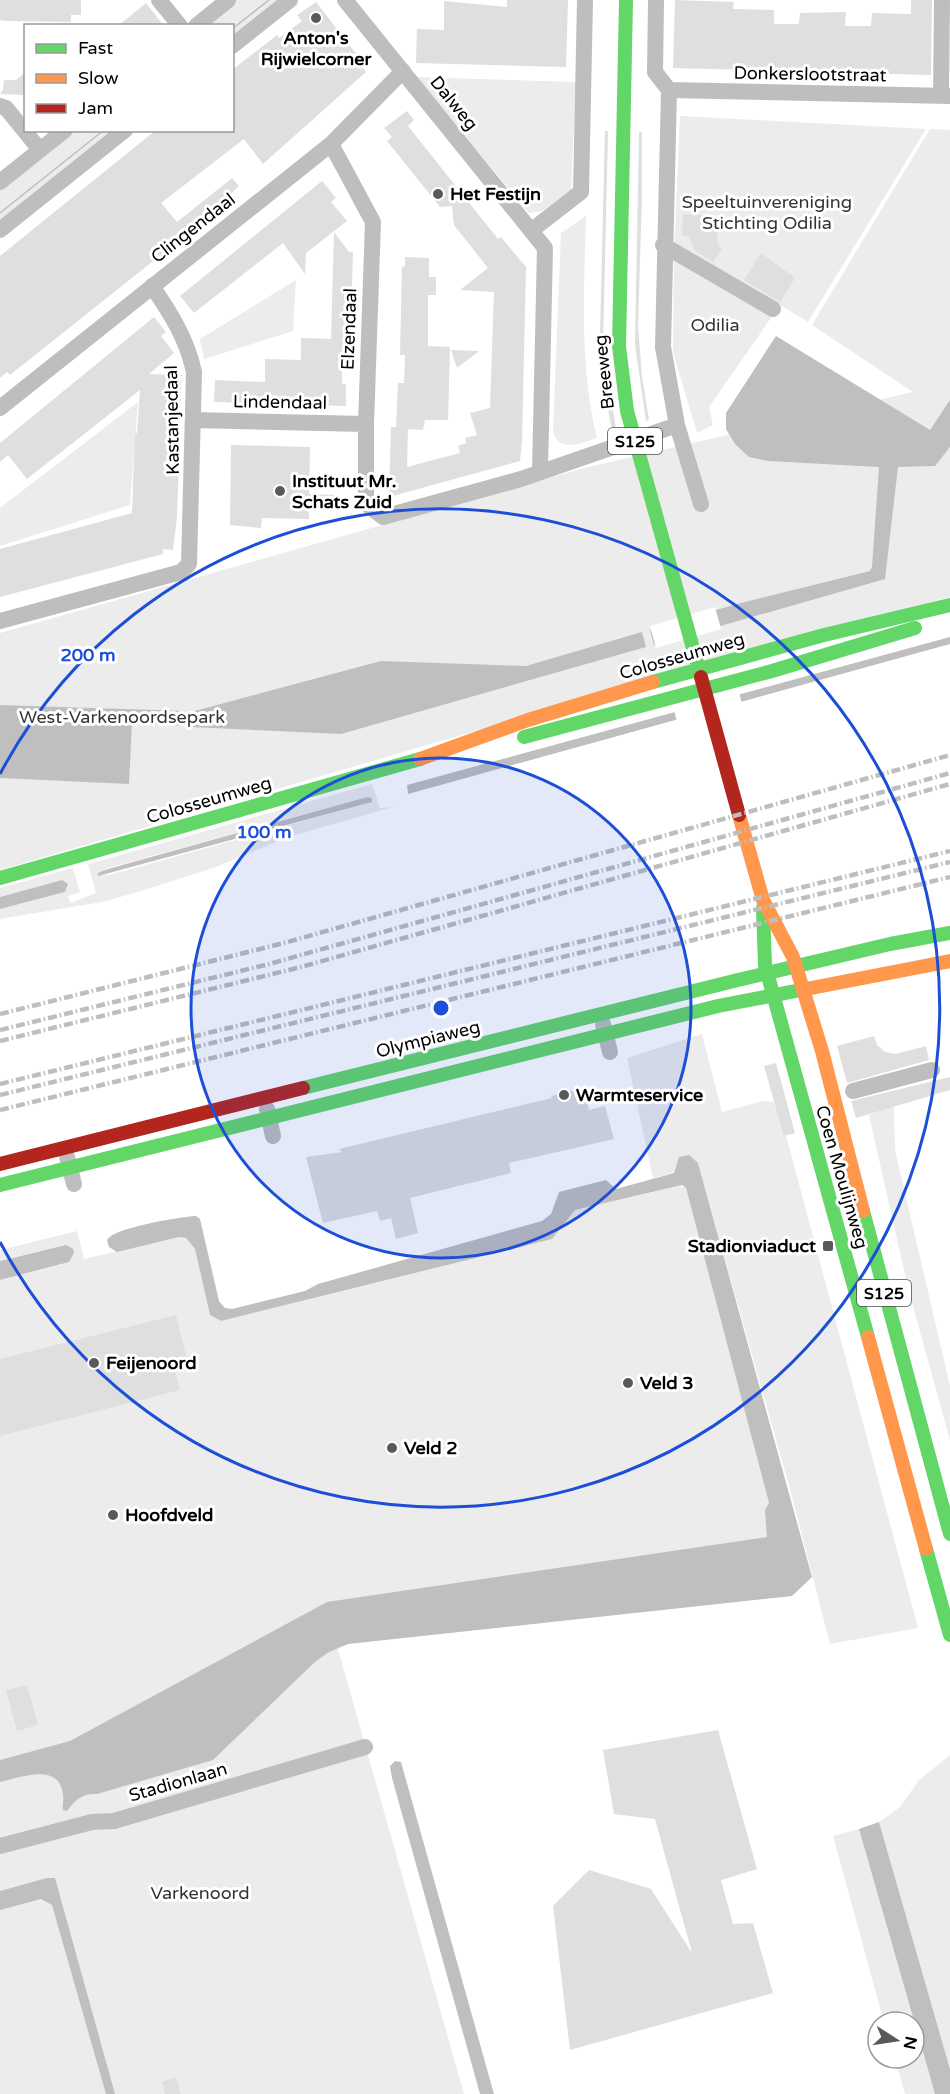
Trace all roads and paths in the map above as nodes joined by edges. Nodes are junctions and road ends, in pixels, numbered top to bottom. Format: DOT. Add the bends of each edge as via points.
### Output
graph roads {
  1 [pos="159,0"];
  2 [pos="228,0"];
  3 [pos="290,0"];
  4 [pos="345,0"];
  5 [pos="585,0"];
  6 [pos="626,0"];
  7 [pos="656,0"];
  8 [pos="942,0"];
  9 [pos="178,24"];
  10 [pos="198,24"];
  11 [pos="234,44"];
  12 [pos="403,71"];
  13 [pos="669,90"];
  14 [pos="945,96"];
  15 [pos="0,106"];
  16 [pos="24,130"];
  17 [pos="25,132"];
  18 [pos="62,132"];
  19 [pos="122,132"];
  20 [pos="331,144"];
  21 [pos="40,150"];
  22 [pos="0,182"];
  23 [pos="0,230"];
  24 [pos="532,230"];
  25 [pos="663,245"];
  26 [pos="152,286"];
  27 [pos="773,309"];
  28 [pos="0,407"];
  29 [pos="194,420"];
  30 [pos="366,424"];
  31 [pos="677,425"];
  32 [pos="540,470"];
  33 [pos="701,504"];
  34 [pos="950,605"];
  35 [pos="950,615"];
  36 [pos="0,621"];
  37 [pos="428,757"];
  38 [pos="753,867"];
  39 [pos="0,878"];
  40 [pos="763,900"];
  41 [pos="950,933"];
  42 [pos="890,944"];
  43 [pos="950,961"];
  44 [pos="896,971"];
  45 [pos="601,1016"];
  46 [pos="605,1034"];
  47 [pos="610,1052"];
  48 [pos="932,1070"];
  49 [pos="853,1091"];
  50 [pos="264,1100"];
  51 [pos="269,1118"];
  52 [pos="273,1136"];
  53 [pos="65,1147"];
  54 [pos="0,1164"];
  55 [pos="70,1167"];
  56 [pos="74,1184"];
  57 [pos="0,1185"];
  58 [pos="950,1534"];
  59 [pos="950,1635"];
  60 [pos="364,1747"];
  61 [pos="0,1846"];
  1 -- 9 [label="street"];
  2 -- 10 [label="street"];
  3 -- 11 [label="street"];
  4 -- 12 [label="street, Dalweg"];
  5 -- 24 [label="street" via="581,192"];
  6 -- 38 [label="main road, Breeweg / S125" via="619,307 623,387 649,496"];
  7 -- 13 [label="street" via="655,72"];
  8 -- 14 [label="street"];
  12 -- 20 [label="street, Clingendaal"];
  12 -- 24 [label="street, Dalweg"];
  13 -- 14 [label="street, Donkerslootstraat"];
  13 -- 25 [label="street"];
  15 -- 16 [label="street"];
  17 -- 21 [label="street"];
  18 -- 21 [label="street"];
  19 -- 23 [label="street"];
  20 -- 26 [label="street, Clingendaal"];
  20 -- 30 [label="street, Elzendaal" via="373,222"];
  21 -- 22 [label="street"];
  24 -- 32 [label="street" via="544,248"];
  25 -- 27 [label="street"];
  25 -- 31 [label="street" via="663,347"];
  26 -- 28 [label="street, Clingendaal"];
  26 -- 29 [label="street, Kastanjedaal" via="177,324 190,354"];
  29 -- 30 [label="street, Lindendaal"];
  29 -- 36 [label="street, Kastanjedaal" via="189,564 181,572"];
  30 -- 32 [label="street, Elzendaal" via="366,504 383,517"];
  31 -- 32 [label="street"];
  31 -- 33 [label="street"];
  34 -- 37 [label="main road, Colosseumweg" via="636,687"];
  35 -- 37 [label="main road, Colosseumweg" via="772,671 595,720 460,753"];
  37 -- 39 [label="main road, Colosseumweg"];
  38 -- 40 [label="main road, Coen Moulijnweg / S125"];
  40 -- 58 [label="main road, Coen Moulijnweg / S125" via="793,957 822,1051"];
  40 -- 59 [label="main road, Coen Moulijnweg / S125" via="765,965"];
  41 -- 42 [label="main road, Olympiaweg"];
  42 -- 44 [label="main road"];
  42 -- 45 [label="main road, Olympiaweg"];
  43 -- 44 [label="main road"];
  44 -- 46 [label="main road" via="744,1000"];
  45 -- 46 [label="street"];
  45 -- 50 [label="main road, Olympiaweg"];
  46 -- 47 [label="street"];
  46 -- 51 [label="main road"];
  48 -- 49 [label="street"];
  50 -- 51 [label="street"];
  50 -- 53 [label="main road, Olympiaweg"];
  51 -- 52 [label="street"];
  51 -- 55 [label="main road"];
  53 -- 54 [label="main road, Olympiaweg"];
  53 -- 55 [label="street"];
  55 -- 56 [label="street"];
  55 -- 57 [label="main road"];
  60 -- 61 [label="street, Stadionlaan" via="114,1821 92,1822"];
}
